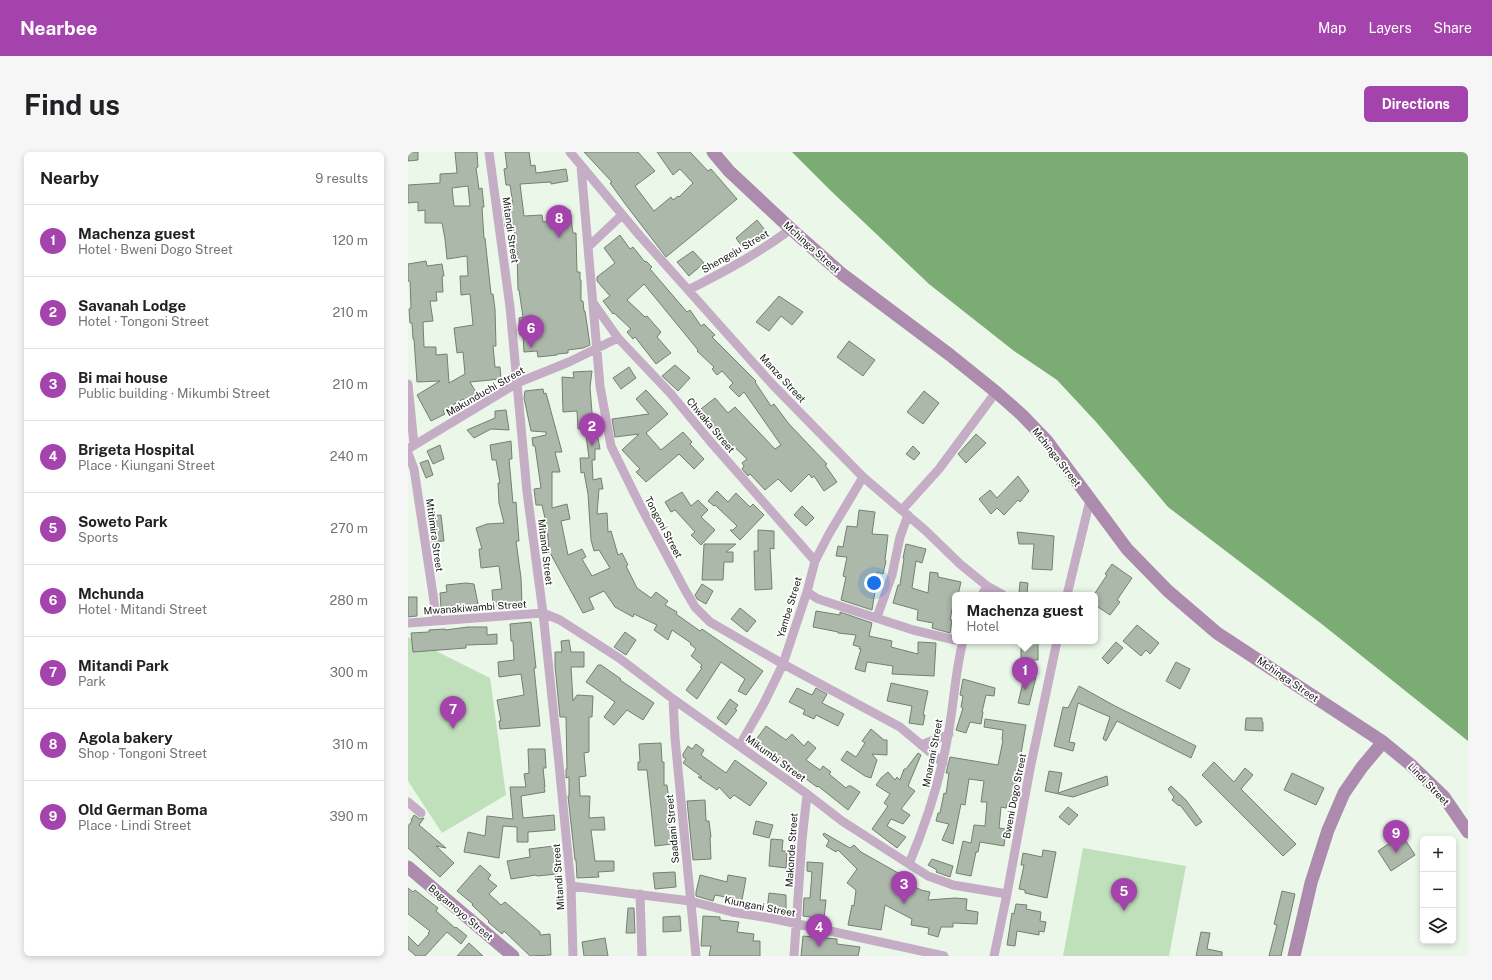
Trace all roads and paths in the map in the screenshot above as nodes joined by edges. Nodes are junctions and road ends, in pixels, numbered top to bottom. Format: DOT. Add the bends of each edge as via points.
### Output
graph roads {
  1 [pos="489,152"];
  2 [pos="570,152"];
  3 [pos="713,152"];
  4 [pos="581,166"];
  5 [pos="622,215"];
  6 [pos="791,229"];
  7 [pos="588,247"];
  8 [pos="688,290"];
  9 [pos="593,303"];
  10 [pos="618,338"];
  11 [pos="598,348"];
  12 [pos="517,383"];
  13 [pos="408,384"];
  14 [pos="996,392"];
  15 [pos="411,447"];
  16 [pos="408,453"];
  17 [pos="863,477"];
  18 [pos="1090,500"];
  19 [pos="905,512"];
  20 [pos="815,561"];
  21 [pos="987,586"];
  22 [pos="807,592"];
  23 [pos="984,592"];
  24 [pos="998,592"];
  25 [pos="1068,592"];
  26 [pos="543,613"];
  27 [pos="877,617"];
  28 [pos="437,621"];
  29 [pos="408,623"];
  30 [pos="952,639"];
  31 [pos="959,644"];
  32 [pos="1056,644"];
  33 [pos="783,664"];
  34 [pos="673,699"];
  35 [pos="948,734"];
  36 [pos="1384,742"];
  37 [pos="740,745"];
  38 [pos="921,745"];
  39 [pos="943,764"];
  40 [pos="807,794"];
  41 [pos="408,802"];
  42 [pos="421,812"];
  43 [pos="1468,832"];
  44 [pos="909,864"];
  45 [pos="408,867"];
  46 [pos="571,886"];
  47 [pos="640,894"];
  48 [pos="1007,894"];
  49 [pos="690,901"];
  50 [pos="797,924"];
  51 [pos="513,956"];
  52 [pos="573,956"];
  53 [pos="642,956"];
  54 [pos="696,956"];
  55 [pos="794,956"];
  56 [pos="944,956"];
  57 [pos="994,956"];
  58 [pos="1294,956"];
  1 -- 12 [label="street, Mitandi Street" via="510,307"];
  2 -- 4 [label="street, Manze Street"];
  3 -- 6 [label="main road, Mchinga Street" via="729,171"];
  4 -- 5 [label="street, Manze Street"];
  4 -- 7 [label="street, Tongoni Street"];
  5 -- 7 [label="street"];
  5 -- 8 [label="street, Manze Street"];
  6 -- 8 [label="street, Shengeju Street" via="742,262"];
  6 -- 14 [label="main road, Mchinga Street" via="842,274"];
  7 -- 9 [label="street, Tongoni Street"];
  8 -- 17 [label="street, Manze Street" via="772,384"];
  9 -- 10 [label="street, Chwaka Street"];
  9 -- 11 [label="street, Tongoni Street"];
  10 -- 11 [label="street, Makunduchi Street"];
  10 -- 20 [label="street, Chwaka Street" via="671,394"];
  11 -- 12 [label="street, Makunduchi Street"];
  11 -- 33 [label="street, Tongoni Street" via="602,399 611,446 685,590 695,607 710,622"];
  12 -- 15 [label="street, Makunduchi Street"];
  12 -- 26 [label="street, Mitandi Street" via="526,485"];
  13 -- 15 [label="street"];
  14 -- 18 [label="main road, Mchinga Street" via="1047,441"];
  14 -- 19 [label="street"];
  16 -- 28 [label="street, Mtitimira Street" via="414,469"];
  17 -- 19 [label="street, Manze Street"];
  17 -- 20 [label="street, Yambe Street"];
  18 -- 25 [label="street"];
  18 -- 36 [label="main road, Mchinga Street" via="1127,549 1168,591 1217,633"];
  19 -- 21 [label="street, Manze Street"];
  19 -- 27 [label="street" via="892,575"];
  20 -- 22 [label="street, Yambe Street"];
  21 -- 23 [label="street"];
  21 -- 24 [label="street, Manze Street"];
  22 -- 27 [label="street" via="818,599"];
  22 -- 33 [label="street, Yambe Street"];
  26 -- 28 [label="street, Mwanakiwambi Street"];
  26 -- 34 [label="street, Mikumbi Street" via="585,635"];
  26 -- 46 [label="street, Mitandi Street"];
  27 -- 30 [label="street" via="913,630"];
  28 -- 29 [label="street, Mwanakiwambi Street"];
  31 -- 35 [label="street, Mnarani Street"];
  32 -- 48 [label="street, Bweni Dogo Street"];
  33 -- 37 [label="street, Yambe Street"];
  33 -- 38 [label="street, Tongoni Street" via="900,727"];
  34 -- 37 [label="street, Mikumbi Street"];
  34 -- 49 [label="street, Saadani Street" via="674,738"];
  35 -- 38 [label="street"];
  35 -- 39 [label="street, Mnarani Street"];
  36 -- 43 [label="main road, Lindi Street" via="1444,797"];
  36 -- 58 [label="main road" via="1344,793 1328,830 1311,883"];
  37 -- 40 [label="street, Mikumbi Street"];
  38 -- 39 [label="street, Tongoni Street"];
  39 -- 44 [label="street, Mnarani Street" via="924,829"];
  40 -- 44 [label="street, Mikumbi Street" via="842,821"];
  40 -- 50 [label="street, Makonde Street"];
  41 -- 42 [label="street"];
  44 -- 48 [label="street, Mikumbi Street" via="947,884"];
  45 -- 51 [label="main road, Bagamoyo Street"];
  46 -- 47 [label="street, Kiungani Street"];
  46 -- 52 [label="street, Mitandi Street"];
  47 -- 49 [label="street, Kiungani Street"];
  47 -- 53 [label="street"];
  48 -- 57 [label="street, Bweni Dogo Street"];
  49 -- 50 [label="street, Kiungani Street"];
  49 -- 54 [label="street, Saadani Street"];
  50 -- 55 [label="street, Makonde Street"];
  50 -- 56 [label="street, Kiungani Street"];
}
